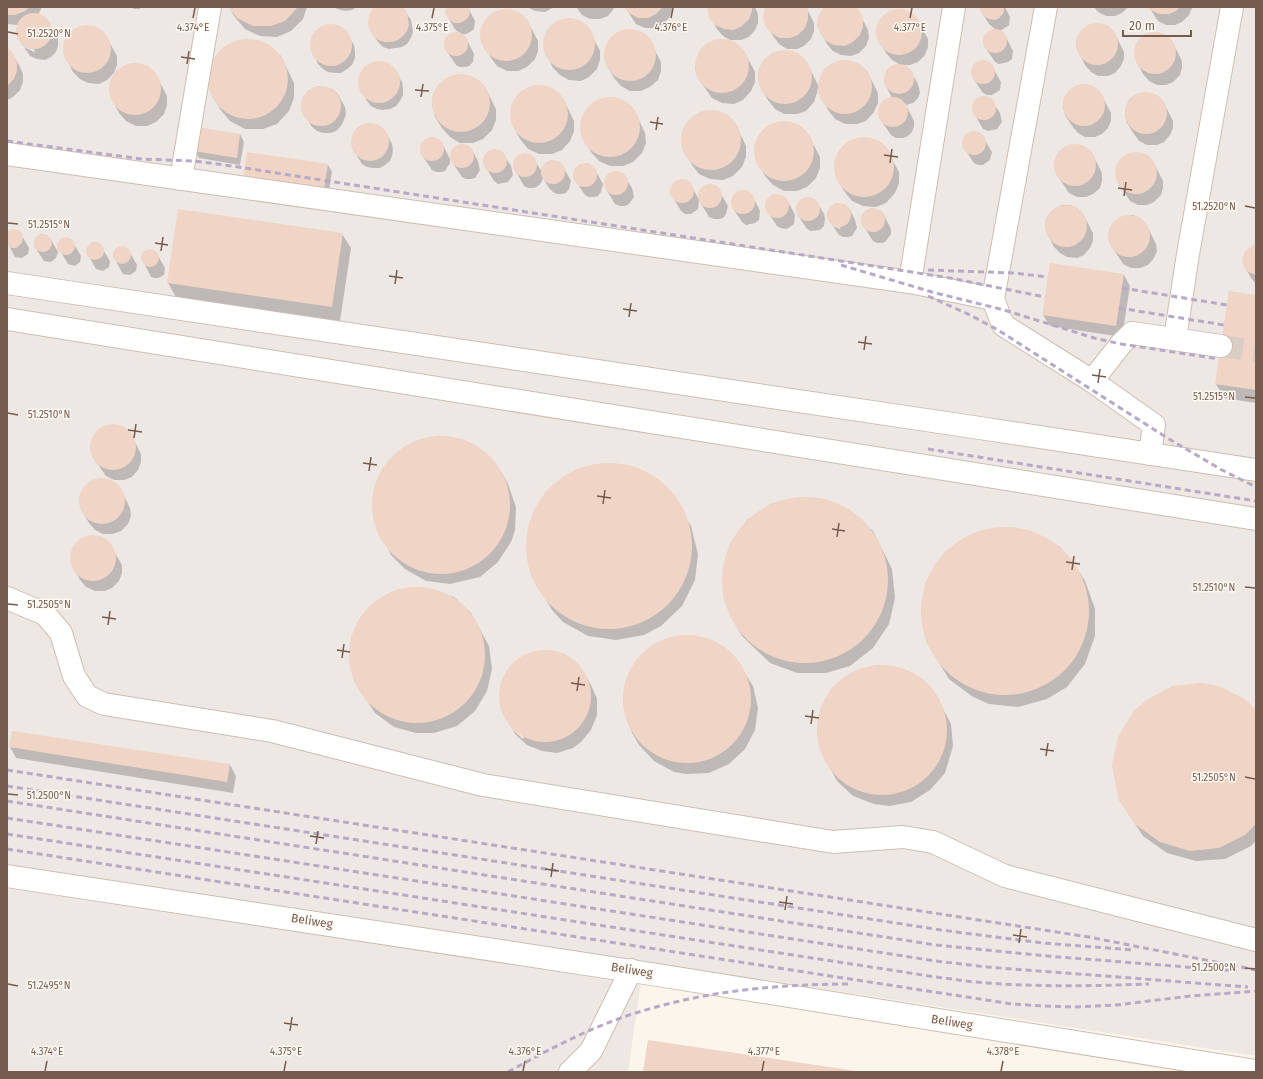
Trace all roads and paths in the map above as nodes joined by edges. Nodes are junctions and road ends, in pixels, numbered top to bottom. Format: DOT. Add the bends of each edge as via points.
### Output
graph roads {
  1 [pos="210,7"];
  2 [pos="954,7"];
  3 [pos="1046,7"];
  4 [pos="1232,7"];
  5 [pos="7,154"];
  6 [pos="181,178"];
  7 [pos="910,282"];
  8 [pos="7,283"];
  9 [pos="993,299"];
  10 [pos="7,319"];
  11 [pos="1175,340"];
  12 [pos="1221,346"];
  13 [pos="1092,381"];
  14 [pos="1150,454"];
  15 [pos="1256,470"];
  16 [pos="1256,519"];
  17 [pos="7,598"];
  18 [pos="7,876"];
  19 [pos="1256,940"];
  20 [pos="630,970"];
  21 [pos="1256,1071"];
  22 [pos="570,1072"];
  1 -- 6 [label="street"];
  2 -- 7 [label="street"];
  3 -- 9 [label="street"];
  4 -- 11 [label="street"];
  5 -- 6 [label="street"];
  6 -- 7 [label="street"];
  7 -- 9 [label="street"];
  8 -- 14 [label="street"];
  9 -- 13 [label="street" via="1003,325"];
  10 -- 16 [label="street"];
  11 -- 12 [label="street"];
  11 -- 13 [label="street" via="1132,334"];
  13 -- 14 [label="street" via="1154,425"];
  14 -- 15 [label="street"];
  17 -- 19 [label="street" via="45,614 61,633 74,676 87,696 104,704 272,731 483,785 833,842 903,837 933,842 1005,876"];
  18 -- 20 [label="street, Beliweg"];
  20 -- 21 [label="street, Beliweg"];
  20 -- 22 [label="street" via="591,1051"];
}
